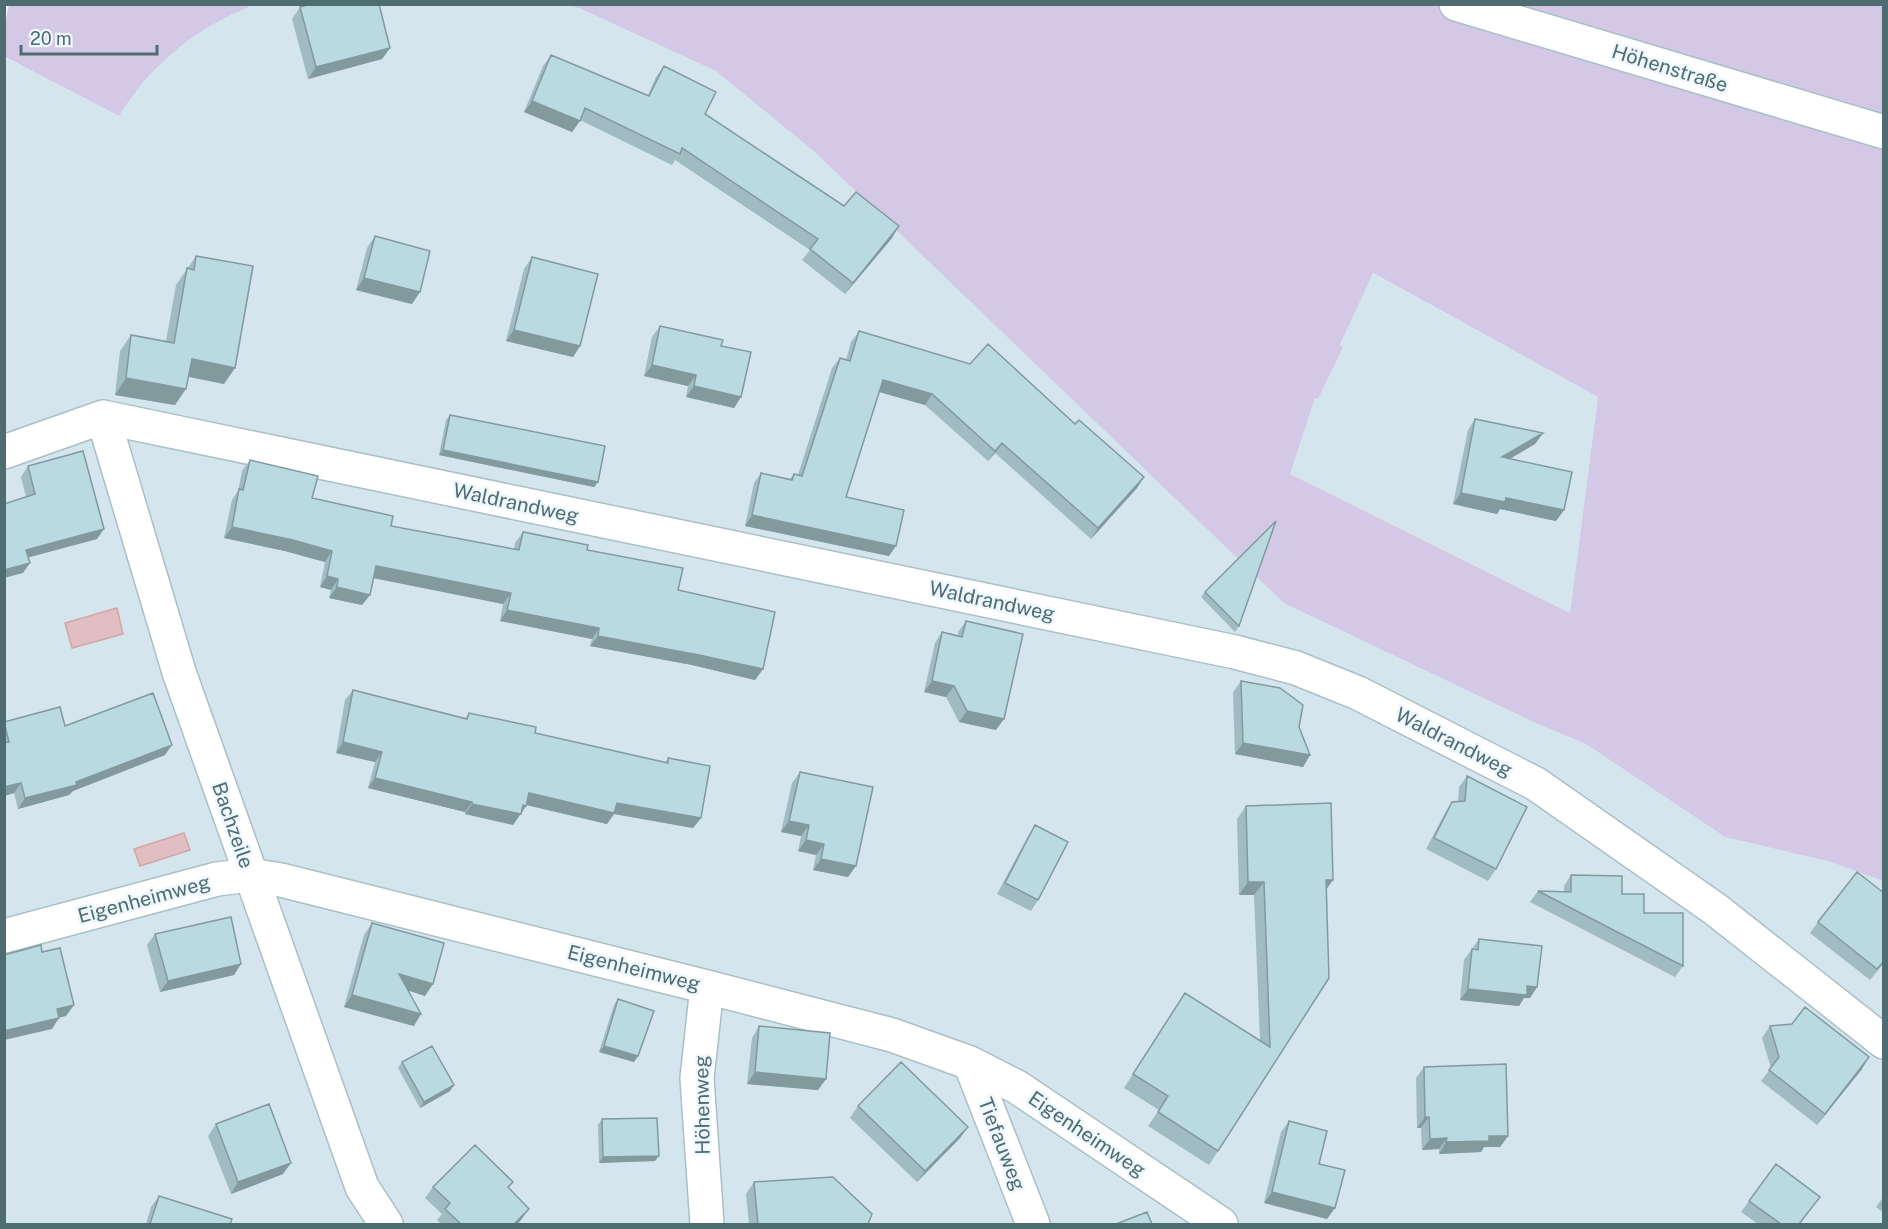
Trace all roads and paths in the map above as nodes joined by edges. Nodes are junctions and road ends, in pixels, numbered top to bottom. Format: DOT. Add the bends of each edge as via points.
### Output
graph roads {
  1 [pos="1456,4"];
  2 [pos="1884,132"];
  3 [pos="103,417"];
  4 [pos="4,452"];
  5 [pos="250,875"];
  6 [pos="4,936"];
  7 [pos="707,987"];
  8 [pos="1884,1042"];
  9 [pos="970,1064"];
  10 [pos="386,1224"];
  11 [pos="707,1224"];
  12 [pos="1034,1224"];
  13 [pos="1221,1224"];
  1 -- 2 [label="street, Höhenstraße"];
  3 -- 4 [label="street"];
  3 -- 5 [label="street, Bachzeile" via="179,672"];
  3 -- 8 [label="street, Waldrandweg" via="1235,652 1296,668 1380,703 1536,784 1715,909"];
  5 -- 6 [label="street, Eigenheimweg" via="218,879"];
  5 -- 7 [label="street, Eigenheimweg"];
  5 -- 10 [label="street, Bachzeile" via="362,1187"];
  7 -- 9 [label="street, Eigenheimweg" via="892,1035"];
  7 -- 11 [label="street, Höhenweg" via="697,1078"];
  9 -- 12 [label="street, Tiefauweg"];
  9 -- 13 [label="street, Eigenheimweg" via="1017,1087"];
}
